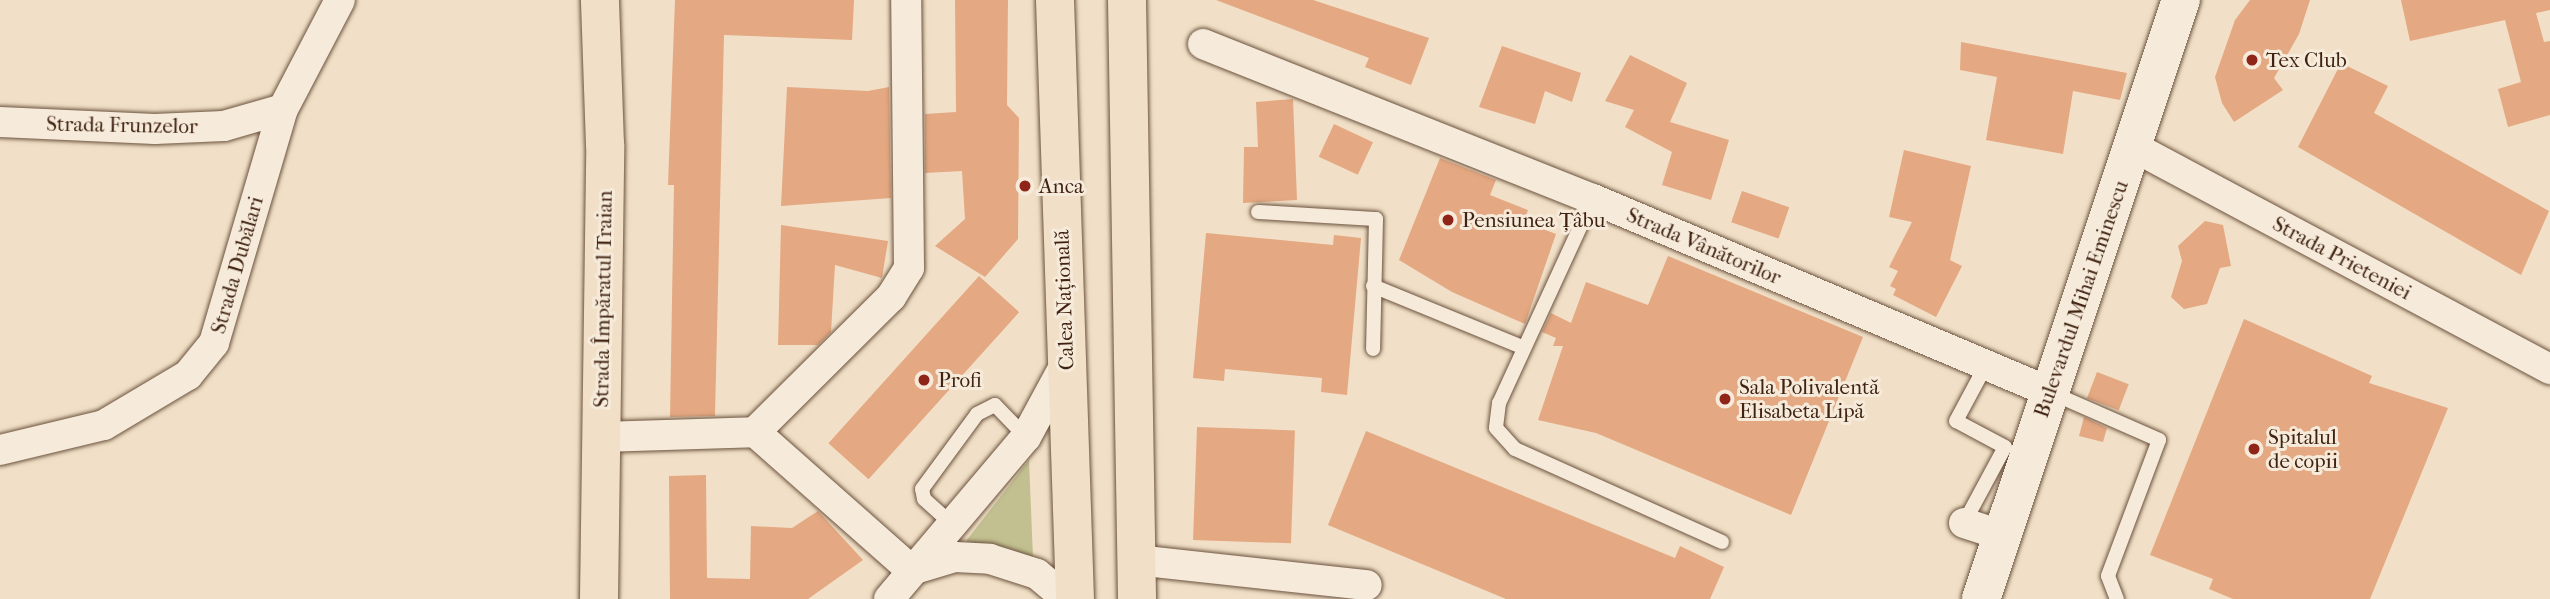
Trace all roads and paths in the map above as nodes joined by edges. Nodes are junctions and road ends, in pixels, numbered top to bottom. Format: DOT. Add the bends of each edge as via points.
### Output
graph roads {
  1 [pos="340,0"];
  2 [pos="600,0"];
  3 [pos="906,0"];
  4 [pos="1055,0"];
  5 [pos="1127,0"];
  6 [pos="2181,0"];
  7 [pos="1203,44"];
  8 [pos="283,109"];
  9 [pos="0,122"];
  10 [pos="2134,147"];
  11 [pos="1593,199"];
  12 [pos="1258,212"];
  13 [pos="1373,286"];
  14 [pos="1524,348"];
  15 [pos="1373,349"];
  16 [pos="1066,363"];
  17 [pos="1986,365"];
  18 [pos="2550,369"];
  19 [pos="2048,391"];
  20 [pos="755,432"];
  21 [pos="600,437"];
  22 [pos="1026,437"];
  23 [pos="0,450"];
  24 [pos="1964,523"];
  25 [pos="955,527"];
  26 [pos="2001,536"];
  27 [pos="1722,542"];
  28 [pos="1136,560"];
  29 [pos="911,570"];
  30 [pos="1367,585"];
  31 [pos="599,599"];
  32 [pos="888,599"];
  33 [pos="1068,599"];
  34 [pos="1075,599"];
  35 [pos="1137,599"];
  36 [pos="1981,599"];
  37 [pos="2117,599"];
  1 -- 8 [label="street, Strada Dubălari"];
  2 -- 21 [label="main road, Strada Împăratul Traian" via="605,172"];
  3 -- 20 [label="street" via="909,268 891,297"];
  4 -- 16 [label="main road, Calea Națională"];
  5 -- 28 [label="main road"];
  6 -- 10 [label="main road, Bulevardul Mihai Eminescu"];
  7 -- 11 [label="street, Strada Vânătorilor"];
  8 -- 9 [label="street, Strada Frunzelor" via="224,126 155,130"];
  8 -- 23 [label="street, Strada Dubălari" via="214,344 188,375 104,425"];
  10 -- 18 [label="street, Strada Prieteniei"];
  10 -- 19 [label="main road, Bulevardul Mihai Eminescu"];
  11 -- 14 [label="lane"];
  11 -- 17 [label="street, Strada Vânătorilor"];
  12 -- 13 [label="lane" via="1376,219"];
  13 -- 14 [label="lane"];
  13 -- 15 [label="lane"];
  14 -- 27 [label="lane" via="1499,403 1496,428 1515,449"];
  16 -- 22 [label="street"];
  16 -- 34 [label="main road, Calea Națională"];
  17 -- 19 [label="street, Strada Vânătorilor"];
  17 -- 24 [label="lane" via="1956,421 2005,447"];
  19 -- 26 [label="main road, Bulevardul Mihai Eminescu"];
  19 -- 37 [label="lane" via="2159,440 2108,576"];
  20 -- 21 [label="street"];
  20 -- 29 [label="street"];
  21 -- 31 [label="main road, Strada Împăratul Traian"];
  22 -- 25 [label="street"];
  22 -- 25 [label="lane" via="995,405 987,406 926,477 924,499"];
  24 -- 26 [label="street"];
  25 -- 29 [label="street"];
  26 -- 36 [label="main road, Bulevardul Mihai Eminescu"];
  28 -- 30 [label="street"];
  28 -- 35 [label="main road"];
  29 -- 32 [label="street"];
  29 -- 33 [label="street" via="955,557 990,559 1037,575"];
}
